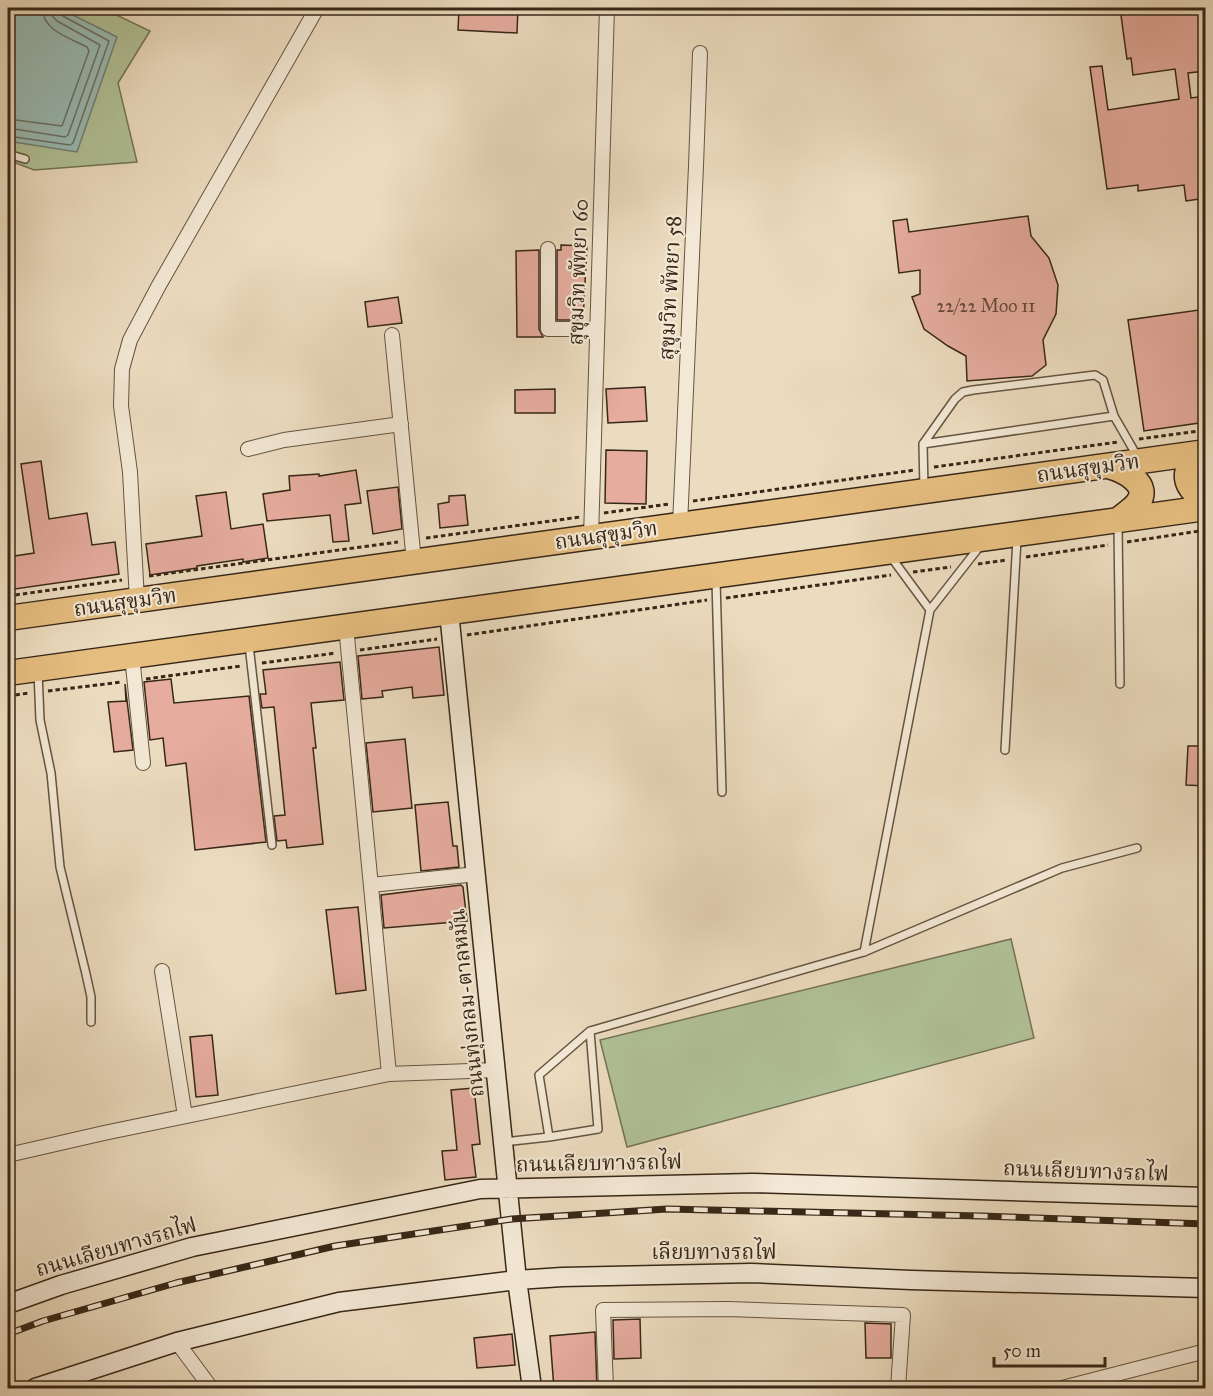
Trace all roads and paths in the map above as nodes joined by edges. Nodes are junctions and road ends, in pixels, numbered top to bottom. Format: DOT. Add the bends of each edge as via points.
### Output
graph roads {
  1 [pos="316,8"];
  2 [pos="607,8"];
  3 [pos="700,53"];
  4 [pos="8,154"];
  5 [pos="25,159"];
  6 [pos="548,249"];
  7 [pos="597,329"];
  8 [pos="392,335"];
  9 [pos="1114,416"];
  10 [pos="401,424"];
  11 [pos="923,444"];
  12 [pos="248,449"];
  13 [pos="1203,452"];
  14 [pos="1139,461"];
  15 [pos="1108,466"];
  16 [pos="924,491"];
  17 [pos="1206,501"];
  18 [pos="1206,508"];
  19 [pos="680,525"];
  20 [pos="1206,530"];
  21 [pos="1118,531"];
  22 [pos="1017,534"];
  23 [pos="591,537"];
  24 [pos="987,538"];
  25 [pos="887,552"];
  26 [pos="1015,559"];
  27 [pos="414,562"];
  28 [pos="965,566"];
  29 [pos="904,573"];
  30 [pos="717,587"];
  31 [pos="136,600"];
  32 [pos="930,610"];
  33 [pos="449,612"];
  34 [pos="8,618"];
  35 [pos="346,626"];
  36 [pos="452,637"];
  37 [pos="248,640"];
  38 [pos="348,651"];
  39 [pos="132,656"];
  40 [pos="251,664"];
  41 [pos="8,673"];
  42 [pos="39,680"];
  43 [pos="134,680"];
  44 [pos="1120,684"];
  45 [pos="8,696"];
  46 [pos="1005,750"];
  47 [pos="143,763"];
  48 [pos="722,792"];
  49 [pos="272,845"];
  50 [pos="1137,848"];
  51 [pos="477,874"];
  52 [pos="371,885"];
  53 [pos="864,952"];
  54 [pos="162,971"];
  55 [pos="91,1022"];
  56 [pos="590,1031"];
  57 [pos="497,1070"];
  58 [pos="389,1074"];
  59 [pos="184,1116"];
  60 [pos="549,1137"];
  61 [pos="504,1142"];
  62 [pos="8,1155"];
  63 [pos="509,1187"];
  64 [pos="1206,1197"];
  65 [pos="518,1280"];
  66 [pos="1206,1288"];
  67 [pos="8,1304"];
  68 [pos="177,1342"];
  69 [pos="1206,1351"];
  70 [pos="57,1385"];
  71 [pos="35,1389"];
  72 [pos="211,1389"];
  73 [pos="532,1389"];
  74 [pos="606,1389"];
  75 [pos="898,1389"];
  76 [pos="1062,1389"];
  1 -- 31 [label="street" via="130,340 122,369 121,406 130,472"];
  2 -- 7 [label="street, สุขุมวิท พัทยา 60"];
  3 -- 19 [label="street, สุขุมวิท พัทยา 58"];
  4 -- 5 [label="lane"];
  6 -- 7 [label="street" via="548,329"];
  7 -- 23 [label="street, สุขุมวิท พัทยา 60"];
  8 -- 10 [label="street"];
  9 -- 11 [label="lane"];
  9 -- 11 [label="lane" via="1103,380 1095,375 973,390 956,399"];
  9 -- 14 [label="lane"];
  10 -- 12 [label="street" via="284,440"];
  10 -- 27 [label="street"];
  11 -- 16 [label="lane"];
  13 -- 14 [label="highway, ถนนสุขุมวิท"];
  13 -- 17 [label="highway" via="1192,461 1187,475 1193,493"];
  14 -- 15 [label="highway, ถนนสุขุมวิท"];
  15 -- 16 [label="highway, ถนนสุขุมวิท"];
  15 -- 21 [label="highway" via="1125,470 1141,492"];
  16 -- 19 [label="highway, ถนนสุขุมวิท"];
  18 -- 21 [label="highway"];
  19 -- 23 [label="highway, ถนนสุขุมวิท"];
  20 -- 21 [label="path"];
  21 -- 22 [label="highway"];
  21 -- 26 [label="path"];
  21 -- 44 [label="lane"];
  22 -- 24 [label="highway"];
  22 -- 26 [label="lane"];
  23 -- 27 [label="highway, ถนนสุขุมวิท"];
  24 -- 25 [label="highway"];
  24 -- 28 [label="lane"];
  25 -- 29 [label="lane"];
  25 -- 30 [label="highway"];
  26 -- 28 [label="path"];
  26 -- 46 [label="lane"];
  27 -- 31 [label="highway, ถนนสุขุมวิท"];
  28 -- 29 [label="path"];
  28 -- 32 [label="lane"];
  29 -- 30 [label="path"];
  29 -- 32 [label="lane"];
  30 -- 33 [label="highway"];
  30 -- 36 [label="path"];
  30 -- 48 [label="lane"];
  31 -- 34 [label="highway, ถนนสุขุมวิท"];
  32 -- 53 [label="lane"];
  33 -- 35 [label="highway"];
  33 -- 36 [label="street, ถนนทุ่งกลม-ตาลหมัน"];
  35 -- 37 [label="highway"];
  35 -- 38 [label="street"];
  36 -- 38 [label="path"];
  36 -- 51 [label="street, ถนนทุ่งกลม-ตาลหมัน"];
  37 -- 39 [label="highway"];
  37 -- 40 [label="lane"];
  38 -- 40 [label="path"];
  38 -- 52 [label="street"];
  39 -- 42 [label="highway"];
  39 -- 43 [label="street"];
  40 -- 43 [label="path"];
  40 -- 49 [label="lane"];
  41 -- 42 [label="highway"];
  42 -- 43 [label="path"];
  42 -- 45 [label="path"];
  42 -- 55 [label="lane" via="40,720 51,773 60,867 91,998"];
  43 -- 47 [label="street"];
  50 -- 53 [label="lane" via="1062,868"];
  51 -- 52 [label="street"];
  51 -- 57 [label="street, ถนนทุ่งกลม-ตาลหมัน"];
  52 -- 58 [label="street"];
  53 -- 56 [label="lane"];
  54 -- 59 [label="street"];
  56 -- 60 [label="lane" via="539,1075"];
  56 -- 60 [label="lane" via="598,1129"];
  57 -- 58 [label="street"];
  57 -- 61 [label="street, ถนนทุ่งกลม-ตาลหมัน"];
  58 -- 59 [label="street"];
  59 -- 62 [label="street"];
  60 -- 61 [label="lane"];
  61 -- 63 [label="street, ถนนทุ่งกลม-ตาลหมัน"];
  63 -- 64 [label="street, ถนนเลียบทางรถไฟ" via="752,1183"];
  63 -- 65 [label="street, ถนนทุ่งกลม-ตาลหมัน"];
  63 -- 67 [label="street, ถนนเลียบทางรถไฟ" via="480,1189 192,1247"];
  65 -- 66 [label="street, เลียบทางรถไฟ" via="751,1273"];
  65 -- 68 [label="street" via="339,1302"];
  65 -- 73 [label="street, ถนนทุ่งกลม-ตาลหมัน"];
  68 -- 70 [label="street"];
  68 -- 72 [label="street"];
  69 -- 76 [label="street"];
  70 -- 71 [label="street"];
  74 -- 75 [label="street" via="603,1310 728,1309 903,1315"];
}
